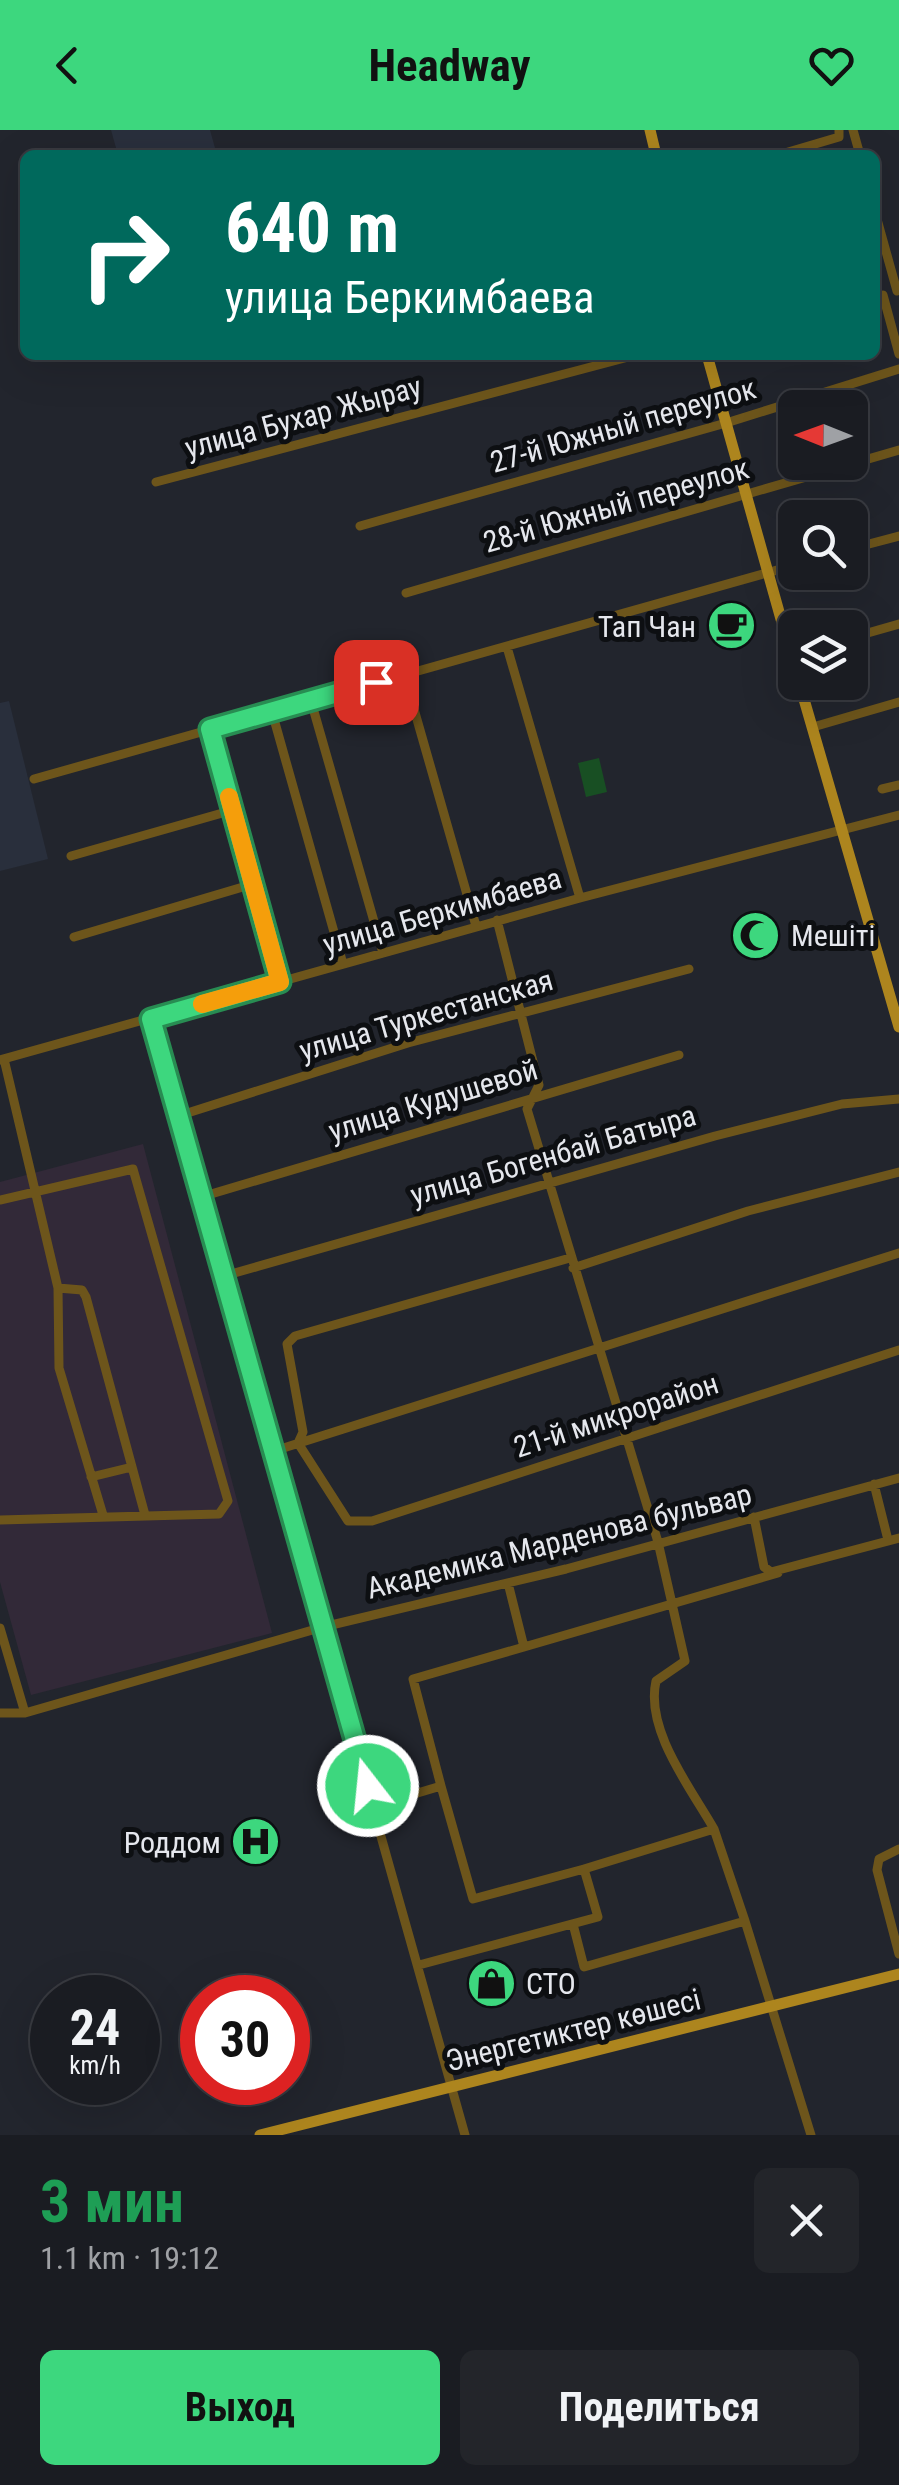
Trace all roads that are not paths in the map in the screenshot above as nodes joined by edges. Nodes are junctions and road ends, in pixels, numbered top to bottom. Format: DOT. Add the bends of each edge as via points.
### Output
graph roads {
  1 [pos="839,134"];
  2 [pos="793,150"];
  3 [pos="880,229"];
  4 [pos="898,291"];
  5 [pos="880,299"];
  6 [pos="899,354"];
  7 [pos="617,360"];
  8 [pos="709,360"];
  9 [pos="899,369"];
  10 [pos="726,423"];
  11 [pos="899,450"];
  12 [pos="156,482"];
  13 [pos="744,493"];
  14 [pos="360,526"];
  15 [pos="899,536"];
  16 [pos="868,544"];
  17 [pos="778,569"];
  18 [pos="766,572"];
  19 [pos="406,593"];
  20 [pos="778,610"];
  21 [pos="899,624"];
  22 [pos="868,633"];
  23 [pos="508,646"];
  24 [pos="404,674"];
  25 [pos="804,700"];
  26 [pos="311,701"];
  27 [pos="899,702"];
  28 [pos="272,712"];
  29 [pos="812,726"];
  30 [pos="210,729"];
  31 [pos="34,779"];
  32 [pos="899,784"];
  33 [pos="882,790"];
  34 [pos="233,810"];
  35 [pos="899,814"];
  36 [pos="845,828"];
  37 [pos="71,856"];
  38 [pos="253,884"];
  39 [pos="580,898"];
  40 [pos="497,920"];
  41 [pos="476,926"];
  42 [pos="74,937"];
  43 [pos="383,953"];
  44 [pos="343,964"];
  45 [pos="689,969"];
  46 [pos="280,982"];
  47 [pos="520,1014"];
  48 [pos="151,1019"];
  49 [pos="899,1027"];
  50 [pos="679,1056"];
  51 [pos="2,1060"];
  52 [pos="536,1095"];
  53 [pos="899,1099"];
  54 [pos="178,1116"];
  55 [pos="899,1172"];
  56 [pos="548,1180"];
  57 [pos="38,1190"];
  58 [pos="201,1197"];
  59 [pos="0,1200"];
  60 [pos="899,1253"];
  61 [pos="572,1263"];
  62 [pos="224,1276"];
  63 [pos="58,1288"];
  64 [pos="598,1350"];
  65 [pos="899,1350"];
  66 [pos="626,1438"];
  67 [pos="298,1443"];
  68 [pos="274,1451"];
  69 [pos="132,1467"];
  70 [pos="91,1477"];
  71 [pos="899,1478"];
  72 [pos="874,1484"];
  73 [pos="103,1515"];
  74 [pos="145,1515"];
  75 [pos="754,1516"];
  76 [pos="0,1520"];
  77 [pos="894,1539"];
  78 [pos="658,1542"];
  79 [pos="778,1572"];
  80 [pos="508,1583"];
  81 [pos="670,1604"];
  82 [pos="323,1626"];
  83 [pos="0,1628"];
  84 [pos="524,1647"];
  85 [pos="0,1713"];
  86 [pos="25,1714"];
  87 [pos="441,1786"];
  88 [pos="374,1806"];
  89 [pos="714,1829"];
  90 [pos="899,1849"];
  91 [pos="584,1869"];
  92 [pos="745,1921"];
  93 [pos="573,1924"];
  94 [pos="899,1954"];
  95 [pos="419,1965"];
  96 [pos="899,1974"];
  97 [pos="772,2006"];
  98 [pos="452,2087"];
  99 [pos="260,2135"];
  100 [pos="466,2135"];
  101 [pos="811,2135"];
  1 -- 2 [label="street"];
  3 -- 4 [label="street"];
  5 -- 6 [label="street"];
  7 -- 12 [label="street, улица Бухар Жырау"];
  8 -- 10 [label="main road"];
  9 -- 10 [label="street, 27-й Южный переулок"];
  10 -- 13 [label="main road"];
  10 -- 14 [label="street, 27-й Южный переулок"];
  11 -- 13 [label="street, 28-й Южный переулок"];
  13 -- 18 [label="main road"];
  13 -- 19 [label="street, 28-й Южный переулок"];
  15 -- 16 [label="street"];
  17 -- 18 [label="street"];
  18 -- 20 [label="main road"];
  18 -- 23 [label="street"];
  21 -- 22 [label="street"];
  23 -- 24 [label="street"];
  23 -- 39 [label="street"];
  24 -- 26 [label="street"];
  24 -- 41 [label="street"];
  25 -- 29 [label="main road"];
  26 -- 28 [label="street"];
  26 -- 43 [label="street"];
  27 -- 29 [label="street"];
  28 -- 30 [label="street"];
  28 -- 44 [label="street"];
  29 -- 36 [label="main road"];
  30 -- 31 [label="street"];
  30 -- 34 [label="street"];
  32 -- 33 [label="street"];
  34 -- 37 [label="street"];
  34 -- 38 [label="street"];
  35 -- 36 [label="street, улица Беркимбаева"];
  36 -- 39 [label="street, улица Беркимбаева"];
  36 -- 49 [label="main road"];
  38 -- 42 [label="street"];
  38 -- 46 [label="street"];
  39 -- 40 [label="street, улица Беркимбаева"];
  40 -- 41 [label="street, улица Беркимбаева"];
  40 -- 47 [label="street"];
  41 -- 43 [label="street, улица Беркимбаева"];
  43 -- 44 [label="street, улица Беркимбаева"];
  44 -- 46 [label="street, улица Беркимбаева"];
  45 -- 47 [label="street, улица Туркестанская"];
  46 -- 48 [label="street, улица Беркимбаева"];
  47 -- 52 [label="street"];
  47 -- 54 [label="street, улица Туркестанская" via="408,1042"];
  48 -- 51 [label="street, улица Беркимбаева"];
  48 -- 54 [label="street"];
  50 -- 52 [label="street, улица Кудушевой"];
  51 -- 57 [label="street"];
  52 -- 56 [label="street" via="527,1110"];
  52 -- 58 [label="street, улица Кудушевой"];
  53 -- 56 [label="street, улица Богенбай Батыра" via="842,1104"];
  54 -- 58 [label="street"];
  55 -- 61 [label="street"];
  56 -- 61 [label="street"];
  56 -- 62 [label="street, улица Богенбай Батыра"];
  57 -- 59 [label="street"];
  57 -- 63 [label="street"];
  57 -- 74 [label="street" via="128,1167 137,1174 228,1501 219,1514"];
  58 -- 62 [label="street"];
  60 -- 64 [label="street"];
  61 -- 64 [label="street"];
  61 -- 67 [label="street" via="295,1336 287,1356 303,1432"];
  62 -- 68 [label="street"];
  63 -- 69 [label="street" via="82,1290 86,1297"];
  63 -- 70 [label="street" via="59,1368"];
  64 -- 66 [label="street"];
  64 -- 67 [label="street"];
  65 -- 66 [label="street, 21-й микрорайон"];
  66 -- 67 [label="street, 21-й микрорайон" via="372,1520 348,1521"];
  66 -- 78 [label="street"];
  67 -- 68 [label="street"];
  68 -- 82 [label="street"];
  69 -- 70 [label="street"];
  69 -- 74 [label="street"];
  70 -- 73 [label="street"];
  71 -- 72 [label="street, Академика Марденова бульвар"];
  72 -- 75 [label="street, Академика Марденова бульвар"];
  72 -- 77 [label="street"];
  73 -- 74 [label="street"];
  73 -- 76 [label="street"];
  75 -- 78 [label="street, Академика Марденова бульвар"];
  75 -- 79 [label="street" via="764,1567"];
  77 -- 79 [label="street"];
  78 -- 80 [label="street, Академика Марденова бульвар"];
  78 -- 81 [label="street"];
  79 -- 81 [label="street"];
  80 -- 82 [label="street, Академика Марденова бульвар"];
  80 -- 84 [label="street"];
  81 -- 84 [label="street"];
  81 -- 89 [label="street" via="685,1660 656,1681 651,1702 671,1754"];
  82 -- 86 [label="street, Академика Марденова бульвар"];
  82 -- 88 [label="street"];
  83 -- 86 [label="street"];
  84 -- 87 [label="street" via="412,1679"];
  85 -- 86 [label="street, Академика Марденова бульвар"];
  87 -- 88 [label="street"];
  87 -- 91 [label="street" via="472,1899"];
  88 -- 95 [label="street"];
  89 -- 91 [label="street"];
  89 -- 92 [label="street"];
  90 -- 94 [label="street" via="879,1859 877,1870"];
  91 -- 93 [label="street" via="598,1917"];
  92 -- 93 [label="street" via="584,1967"];
  92 -- 97 [label="street"];
  93 -- 95 [label="street"];
  95 -- 98 [label="street"];
  96 -- 97 [label="main road, Энергетиктер көшесі"];
  97 -- 98 [label="main road, Энергетиктер көшесі"];
  97 -- 101 [label="street"];
  98 -- 99 [label="main road, Энергетиктер көшесі"];
  98 -- 100 [label="street"];
}
